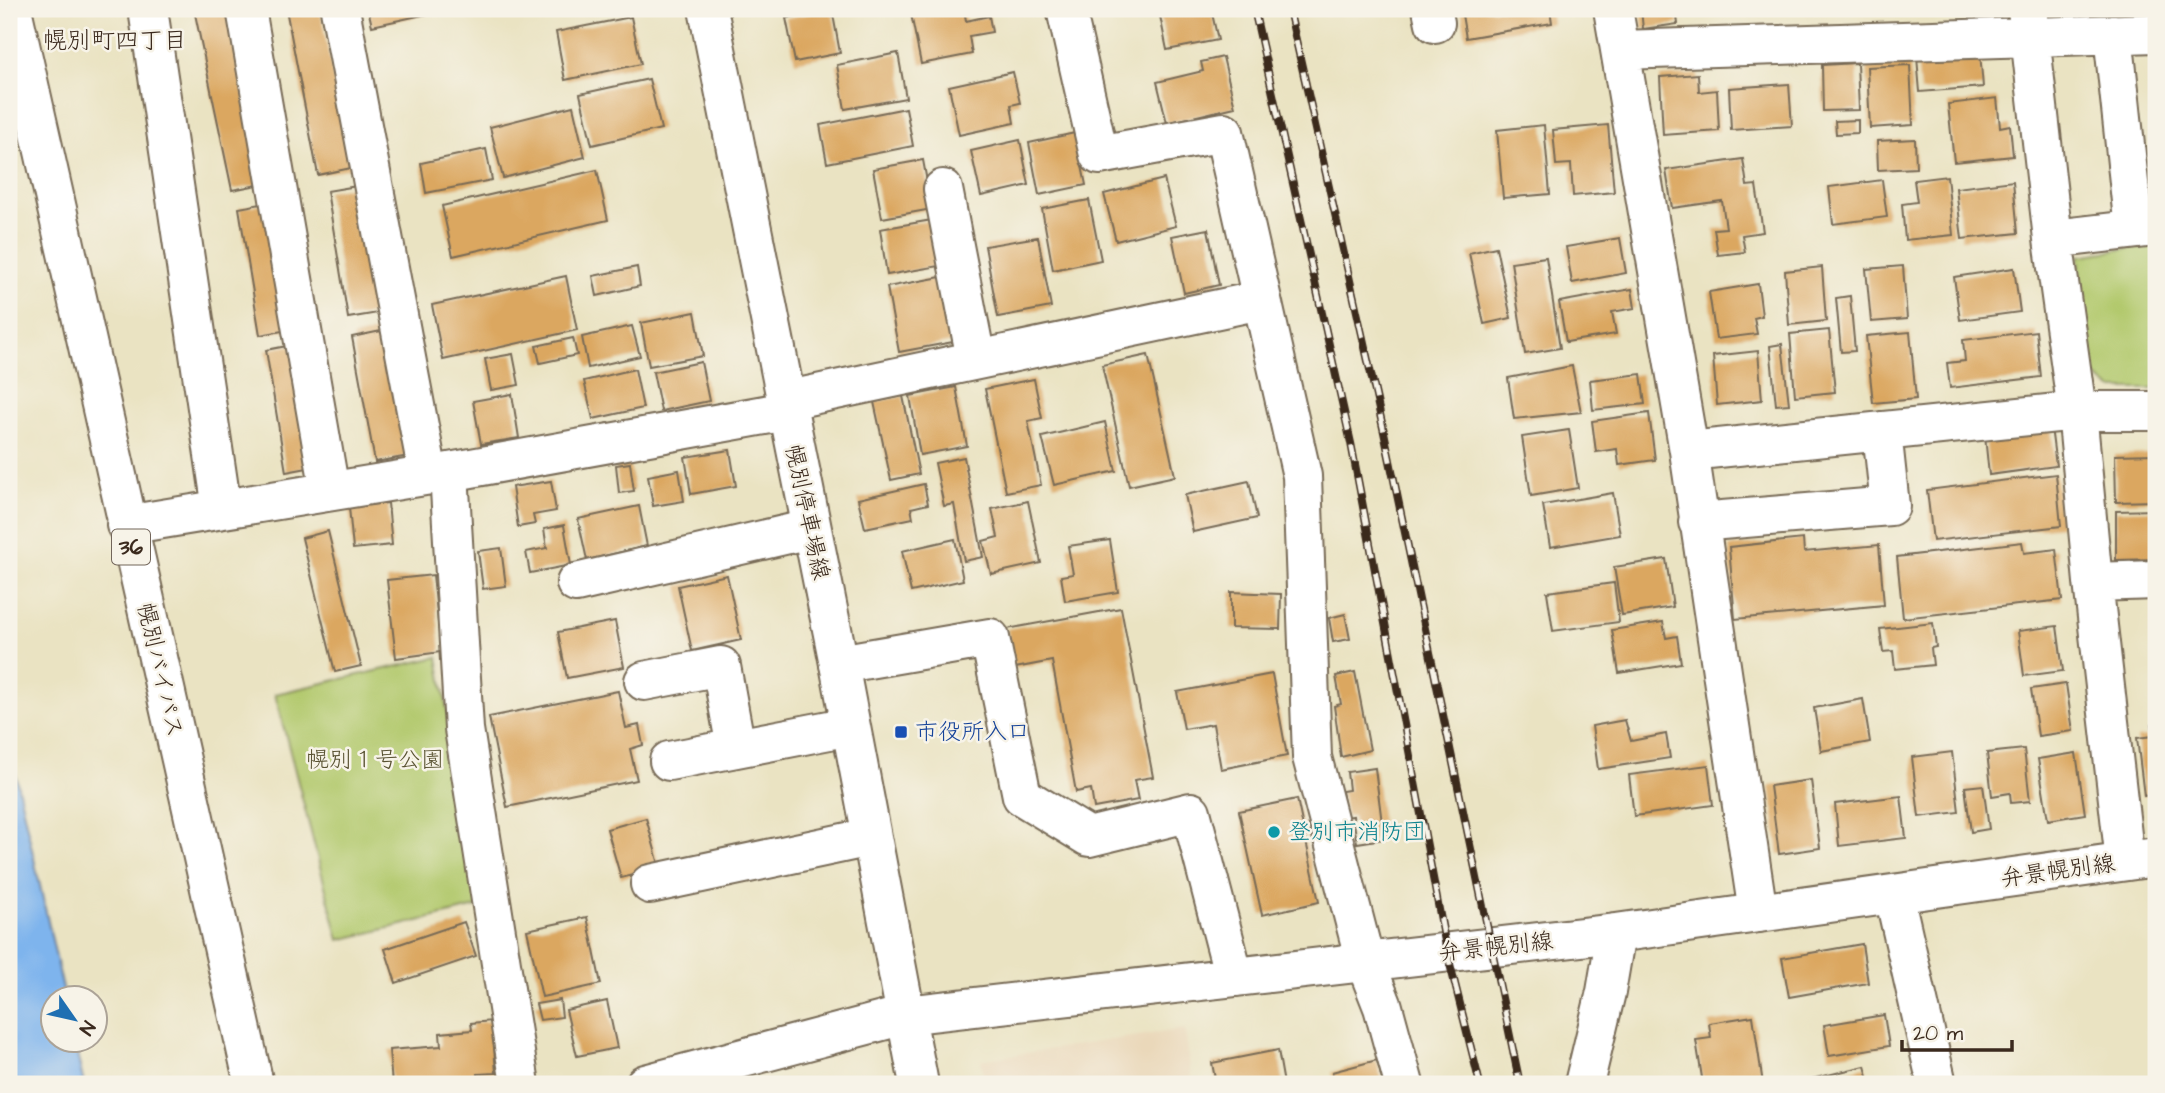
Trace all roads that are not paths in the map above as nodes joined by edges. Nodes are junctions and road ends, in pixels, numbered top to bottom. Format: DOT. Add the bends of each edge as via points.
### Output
graph roads {
  1 [pos="12,9"];
  2 [pos="148,9"];
  3 [pos="246,9"];
  4 [pos="340,9"];
  5 [pos="708,9"];
  6 [pos="1066,9"];
  7 [pos="1614,9"];
  8 [pos="2029,23"];
  9 [pos="2156,33"];
  10 [pos="2113,34"];
  11 [pos="1620,50"];
  12 [pos="943,189"];
  13 [pos="2145,228"];
  14 [pos="2053,239"];
  15 [pos="1261,300"];
  16 [pos="976,359"];
  17 [pos="786,406"];
  18 [pos="2077,411"];
  19 [pos="2156,411"];
  20 [pos="1882,431"];
  21 [pos="1689,452"];
  22 [pos="438,473"];
  23 [pos="330,491"];
  24 [pos="222,509"];
  25 [pos="1698,522"];
  26 [pos="126,525"];
  27 [pos="810,529"];
  28 [pos="2156,580"];
  29 [pos="2093,582"];
  30 [pos="576,583"];
  31 [pos="839,664"];
  32 [pos="644,681"];
  33 [pos="850,726"];
  34 [pos="736,748"];
  35 [pos="670,761"];
  36 [pos="871,837"];
  37 [pos="2148,858"];
  38 [pos="650,884"];
  39 [pos="1894,895"];
  40 [pos="1758,913"];
  41 [pos="1616,933"];
  42 [pos="1365,961"];
  43 [pos="1234,976"];
  44 [pos="905,1015"];
  45 [pos="254,1084"];
  46 [pos="520,1084"];
  47 [pos="645,1084"];
  48 [pos="919,1084"];
  49 [pos="1404,1084"];
  50 [pos="1584,1084"];
  51 [pos="1937,1084"];
  1 -- 26 [label="main road, 幌別バイパス / 36"];
  2 -- 24 [label="main road"];
  3 -- 23 [label="main road"];
  4 -- 22 [label="main road"];
  5 -- 17 [label="main road, 幌別停車場線"];
  6 -- 15 [label="main road" via="1099,155 1224,132"];
  7 -- 11 [label="main road"];
  8 -- 10 [label="main road"];
  8 -- 11 [label="main road"];
  8 -- 14 [label="main road"];
  9 -- 10 [label="main road"];
  10 -- 13 [label="main road"];
  11 -- 21 [label="main road"];
  12 -- 16 [label="main road"];
  13 -- 14 [label="main road"];
  14 -- 18 [label="main road"];
  15 -- 16 [label="main road"];
  15 -- 42 [label="main road" via="1302,476 1312,757"];
  16 -- 17 [label="main road"];
  17 -- 22 [label="main road"];
  17 -- 27 [label="main road, 幌別停車場線"];
  18 -- 19 [label="main road"];
  18 -- 20 [label="main road"];
  18 -- 29 [label="main road"];
  20 -- 21 [label="main road"];
  20 -- 25 [label="main road" via="1890,506"];
  21 -- 25 [label="main road"];
  22 -- 23 [label="main road"];
  22 -- 46 [label="main road" via="464,729"];
  23 -- 24 [label="main road"];
  24 -- 26 [label="main road"];
  25 -- 40 [label="main road"];
  26 -- 45 [label="main road, 幌別バイパス / 36"];
  27 -- 30 [label="main road"];
  27 -- 31 [label="main road, 幌別停車場線"];
  28 -- 29 [label="main road"];
  29 -- 37 [label="main road"];
  31 -- 33 [label="main road, 幌別停車場線"];
  31 -- 43 [label="main road" via="989,638 1022,796 1089,837 1191,812"];
  32 -- 34 [label="main road" via="721,666"];
  33 -- 34 [label="main road"];
  33 -- 36 [label="main road, 幌別停車場線"];
  34 -- 35 [label="main road"];
  36 -- 38 [label="main road"];
  36 -- 44 [label="main road, 幌別停車場線"];
  37 -- 39 [label="main road, 弁景幌別線"];
  39 -- 40 [label="main road, 弁景幌別線"];
  39 -- 51 [label="main road"];
  40 -- 41 [label="main road, 弁景幌別線"];
  41 -- 42 [label="main road, 弁景幌別線"];
  41 -- 50 [label="main road"];
  42 -- 43 [label="main road, 弁景幌別線"];
  42 -- 49 [label="main road"];
  43 -- 44 [label="main road, 弁景幌別線"];
  44 -- 47 [label="main road, 弁景幌別線"];
  44 -- 48 [label="main road"];
}
